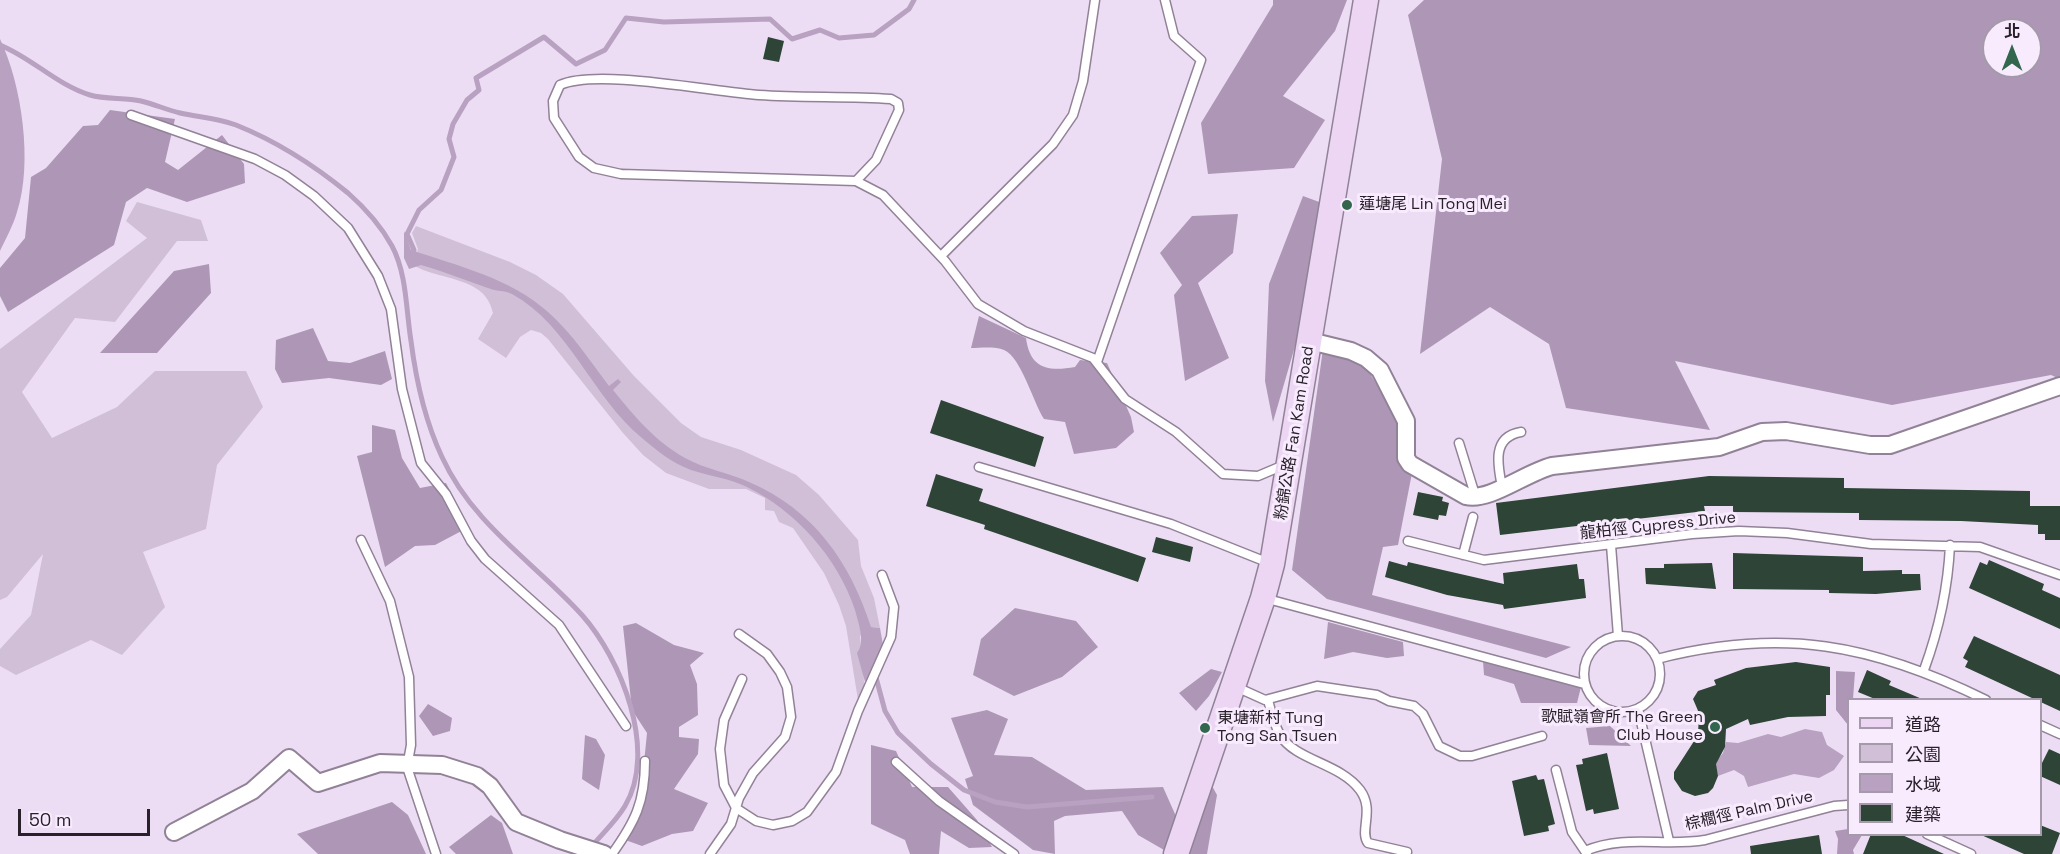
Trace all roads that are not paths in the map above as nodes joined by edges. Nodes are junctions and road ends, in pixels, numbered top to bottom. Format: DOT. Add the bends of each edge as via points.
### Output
graph roads {
  1 [pos="1095,0"];
  2 [pos="1165,0"];
  3 [pos="1366,0"];
  4 [pos="131,115"];
  5 [pos="856,181"];
  6 [pos="941,256"];
  7 [pos="1310,341"];
  8 [pos="1097,362"];
  9 [pos="2060,386"];
  10 [pos="1521,432"];
  11 [pos="1459,444"];
  12 [pos="1290,462"];
  13 [pos="980,467"];
  14 [pos="1502,488"];
  15 [pos="1476,499"];
  16 [pos="1473,518"];
  17 [pos="361,540"];
  18 [pos="1408,541"];
  19 [pos="1611,545"];
  20 [pos="1950,545"];
  21 [pos="1463,555"];
  22 [pos="1272,564"];
  23 [pos="882,575"];
  24 [pos="2060,575"];
  25 [pos="1263,598"];
  26 [pos="739,634"];
  27 [pos="1618,636"];
  28 [pos="1657,659"];
  29 [pos="1924,670"];
  30 [pos="742,680"];
  31 [pos="1584,684"];
  32 [pos="1233,686"];
  33 [pos="1984,698"];
  34 [pos="1268,700"];
  35 [pos="1638,709"];
  36 [pos="626,726"];
  37 [pos="2042,726"];
  38 [pos="2060,734"];
  39 [pos="1542,736"];
  40 [pos="645,761"];
  41 [pos="408,762"];
  42 [pos="896,762"];
  43 [pos="1556,770"];
  44 [pos="1847,806"];
  45 [pos="735,808"];
  46 [pos="174,832"];
  47 [pos="1931,836"];
  48 [pos="1669,842"];
  49 [pos="1407,852"];
  50 [pos="1586,853"];
  51 [pos="436,854"];
  52 [pos="604,854"];
  53 [pos="612,854"];
  54 [pos="710,854"];
  55 [pos="1014,854"];
  56 [pos="1176,854"];
  57 [pos="1971,854"];
  1 -- 6 [label="lane" via="1083,81 1073,116 1053,144"];
  2 -- 8 [label="lane" via="1174,36 1201,60"];
  3 -- 7 [label="main road, 粉錦公路 Fan Kam Road"];
  4 -- 36 [label="lane" via="275,169 314,196 348,228 378,276 391,309 402,389 421,463 446,494 485,559 559,625"];
  5 -- 5 [label="lane" via="621,174 594,168 579,157 554,118 553,101 560,85 574,78 759,95 891,99 898,103 899,110 876,160"];
  5 -- 6 [label="lane" via="883,195"];
  6 -- 8 [label="lane" via="978,304 1024,331"];
  7 -- 12 [label="main road, 粉錦公路 Fan Kam Road"];
  7 -- 15 [label="street" via="1352,351 1380,370 1406,421 1405,450 1410,464"];
  8 -- 12 [label="lane" via="1125,399 1176,432 1223,474 1258,476"];
  9 -- 14 [label="street" via="1890,445 1785,431 1762,432 1719,447 1552,466 1528,473"];
  10 -- 14 [label="lane" via="1497,450"];
  11 -- 15 [label="lane"];
  12 -- 22 [label="main road, 粉錦公路 Fan Kam Road"];
  13 -- 22 [label="lane" via="1171,525"];
  14 -- 15 [label="street"];
  16 -- 21 [label="lane"];
  17 -- 41 [label="lane" via="390,600 409,676"];
  18 -- 21 [label="lane, 龍柏徑 Cypress Drive"];
  19 -- 20 [label="lane, 龍柏徑 Cypress Drive" via="1740,531 1871,544"];
  19 -- 21 [label="lane, 龍柏徑 Cypress Drive" via="1501,560"];
  19 -- 27 [label="lane"];
  20 -- 24 [label="lane, 龍柏徑 Cypress Drive" via="1998,551"];
  20 -- 29 [label="lane" via="1937,635"];
  22 -- 25 [label="main road, 粉錦公路 Fan Kam Road"];
  23 -- 45 [label="lane" via="894,607 891,637 836,772 807,812 792,821 773,825 756,821"];
  25 -- 31 [label="lane"];
  25 -- 32 [label="main road, 粉錦公路 Fan Kam Road"];
  26 -- 45 [label="lane" via="767,654 780,672 787,687 791,717 785,737 753,773"];
  27 -- 28 [label="lane" via="1643,642"];
  27 -- 31 [label="lane" via="1594,648 1587,659"];
  28 -- 29 [label="lane" via="1757,642 1791,642 1859,651"];
  28 -- 35 [label="lane" via="1661,676 1658,689"];
  29 -- 33 [label="lane"];
  30 -- 45 [label="lane" via="724,720 720,748 724,785"];
  31 -- 35 [label="lane" via="1597,704 1607,710 1619,713"];
  32 -- 34 [label="lane"];
  32 -- 56 [label="main road, 粉錦公路 Fan Kam Road"];
  34 -- 39 [label="lane" via="1317,686 1377,695 1414,706 1423,714 1439,747 1460,756"];
  34 -- 49 [label="lane" via="1281,737 1293,748 1343,772 1360,790 1369,816 1365,834 1368,843"];
  35 -- 48 [label="lane"];
  37 -- 38 [label="lane"];
  40 -- 53 [label="lane" via="642,801 631,827"];
  41 -- 46 [label="street" via="380,762 318,783 289,758 252,791"];
  41 -- 51 [label="lane"];
  41 -- 52 [label="street" via="442,765 477,776 490,786 516,822"];
  42 -- 55 [label="lane" via="939,801"];
  43 -- 50 [label="lane" via="1572,832"];
  44 -- 48 [label="lane, 棕櫚徑 Palm Drive" via="1705,840"];
  45 -- 54 [label="lane" via="731,824"];
  47 -- 57 [label="lane"];
  48 -- 50 [label="lane, 棕櫚徑 Palm Drive" via="1613,842"];
}
